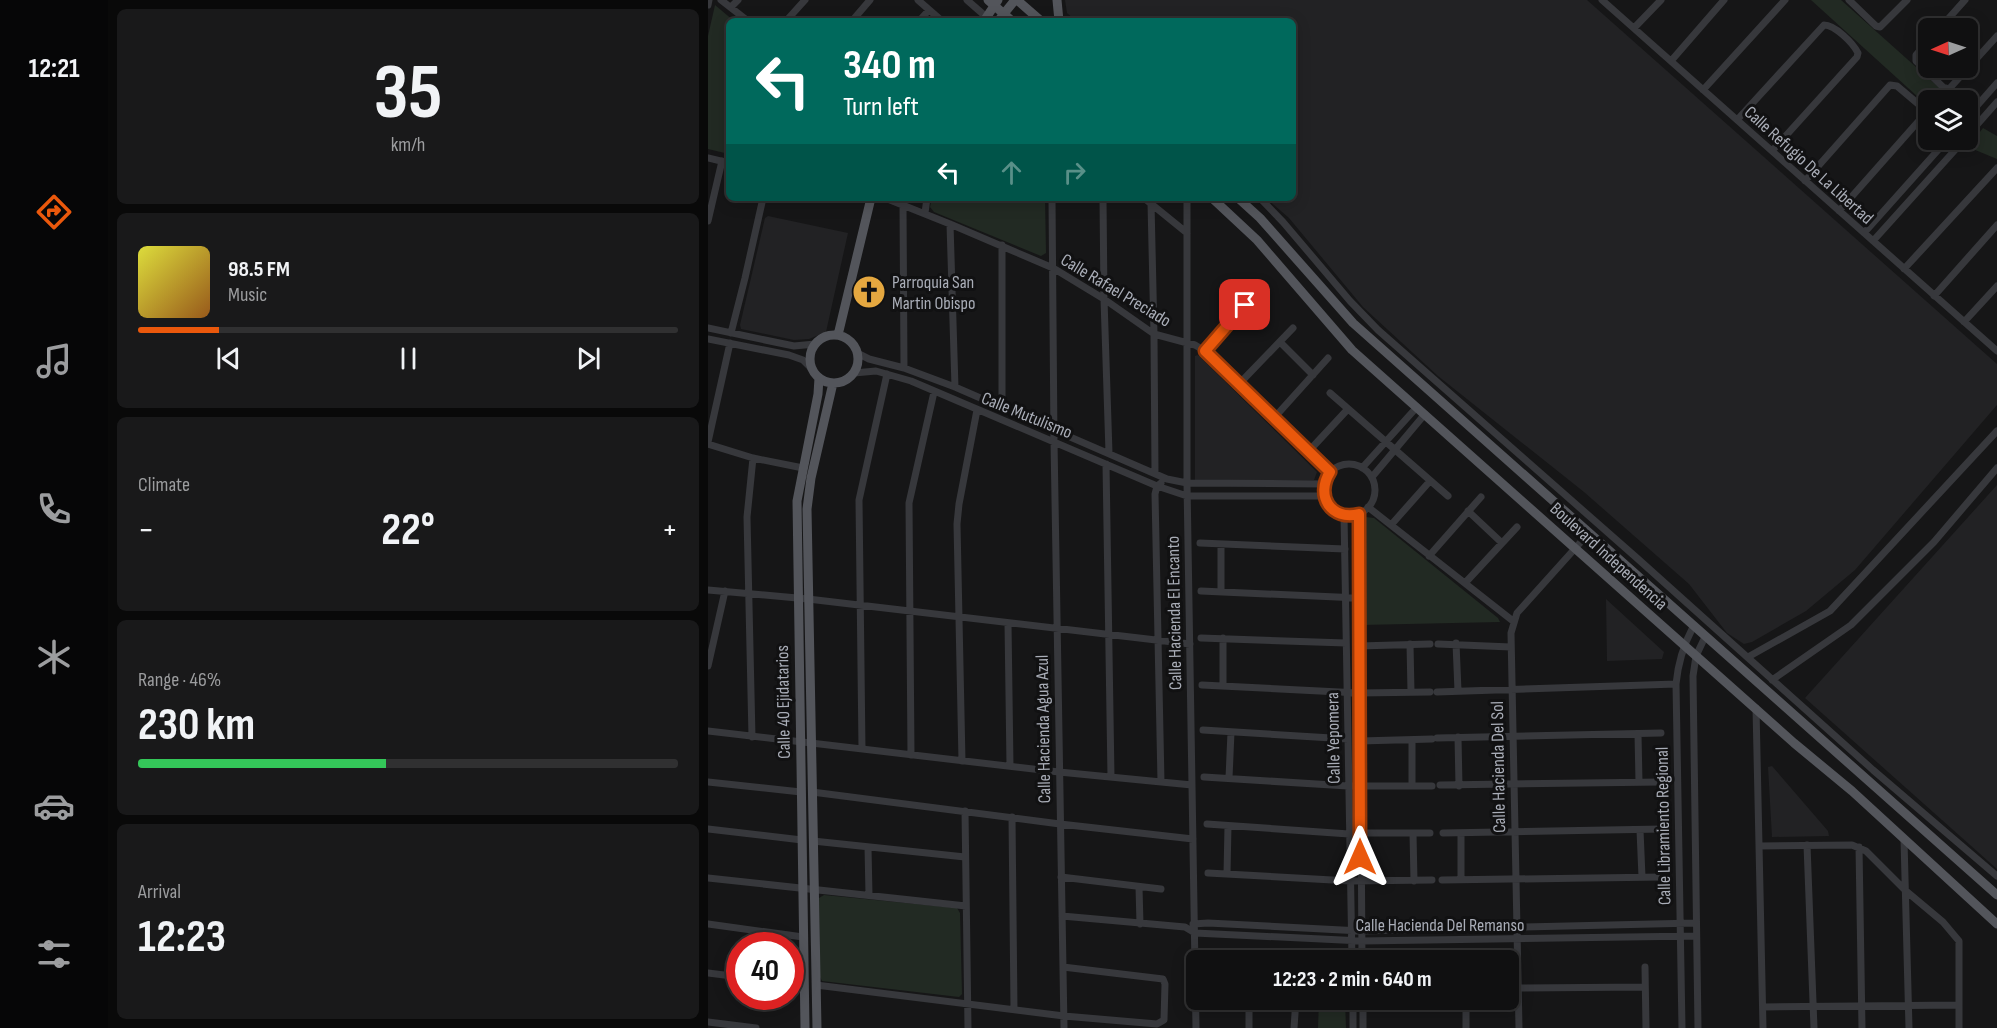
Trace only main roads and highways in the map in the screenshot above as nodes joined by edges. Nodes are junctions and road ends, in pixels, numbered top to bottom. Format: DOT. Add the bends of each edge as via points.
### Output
graph roads {
  1 [pos="1016,0"];
  2 [pos="1057,0"];
  3 [pos="993,2"];
  4 [pos="988,18"];
  5 [pos="1001,18"];
  6 [pos="1037,18"];
  7 [pos="1059,18"];
  8 [pos="870,201"];
  9 [pos="1215,201"];
  10 [pos="1241,201"];
  11 [pos="838,335"];
  12 [pos="819,378"];
  13 [pos="833,383"];
  14 [pos="811,434"];
  15 [pos="821,436"];
  16 [pos="804,599"];
  17 [pos="1997,895"];
  18 [pos="1997,924"];
  19 [pos="805,1028"];
  20 [pos="817,1028"];
  1 -- 5 [label="main road"];
  1 -- 6 [label="main road"];
  2 -- 7 [label="main road"];
  3 -- 4 [label="main road"];
  3 -- 5 [label="main road"];
  8 -- 11 [label="main road"];
  9 -- 18 [label="main road, Boulevard Independencia" via="1257,240 1352,350"];
  10 -- 17 [label="main road, Boulevard Independencia" via="1353,323"];
  11 -- 12 [label="main road" via="826,336 815,344 810,360"];
  11 -- 13 [label="main road" via="852,342 858,361 854,373 843,382"];
  12 -- 13 [label="main road"];
  12 -- 14 [label="main road, Calle 40 Ejidatarios"];
  13 -- 15 [label="main road, Calle 40 Ejidatarios"];
  14 -- 15 [label="main road"];
  14 -- 16 [label="main road, Calle 40 Ejidatarios" via="797,501"];
  15 -- 16 [label="main road, Calle 40 Ejidatarios" via="808,496"];
  16 -- 19 [label="main road, Calle 40 Ejidatarios" via="800,742"];
  16 -- 20 [label="main road, Calle 40 Ejidatarios"];
}
